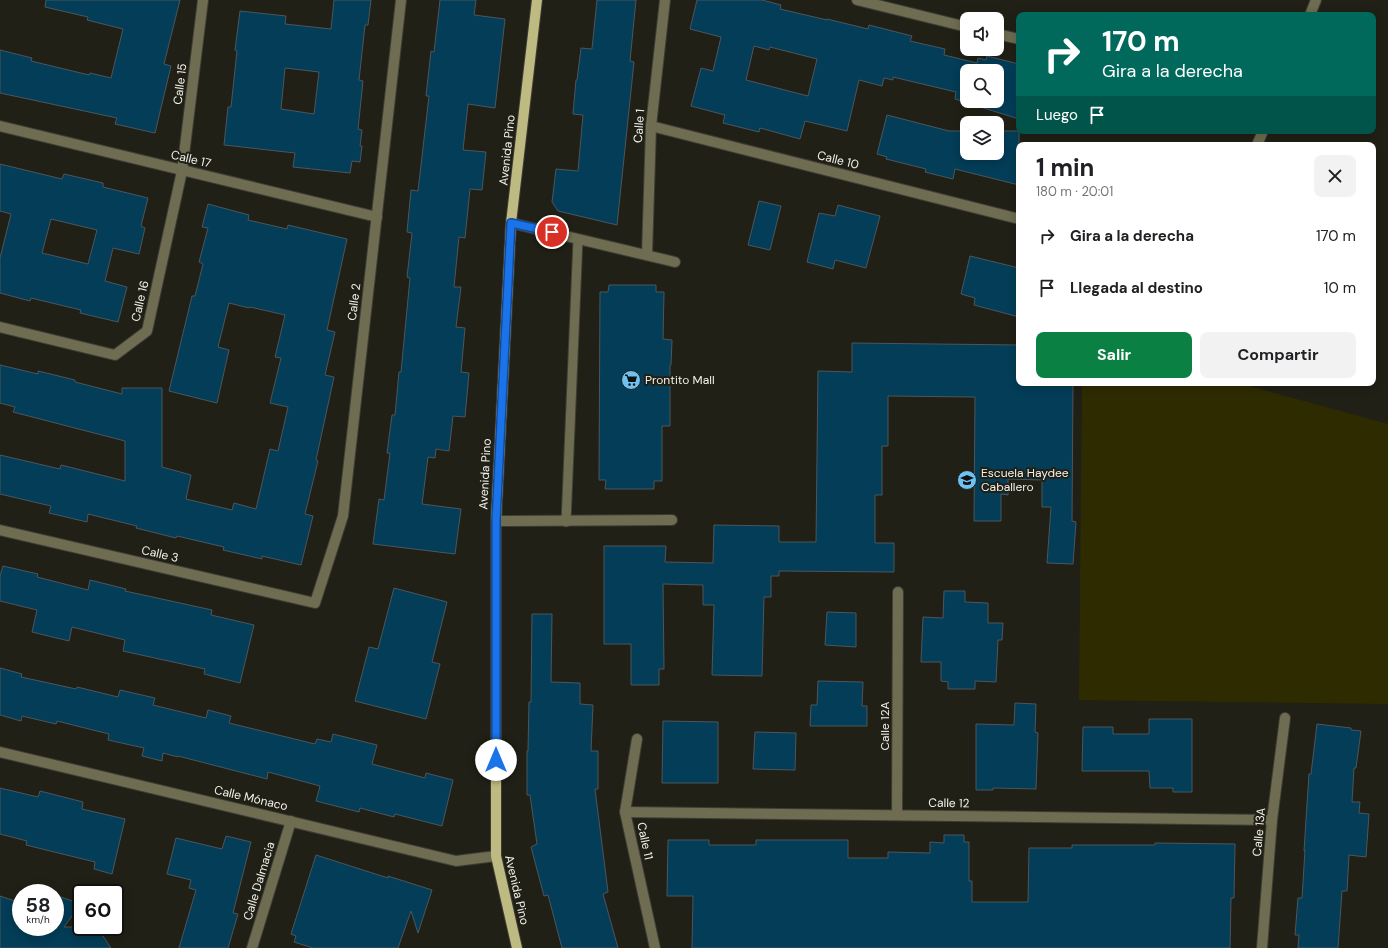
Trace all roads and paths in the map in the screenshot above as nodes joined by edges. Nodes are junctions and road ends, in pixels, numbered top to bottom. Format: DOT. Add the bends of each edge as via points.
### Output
graph roads {
  1 [pos="203,0"];
  2 [pos="401,0"];
  3 [pos="536,0"];
  4 [pos="665,0"];
  5 [pos="857,0"];
  6 [pos="1316,0"];
  7 [pos="1311,12"];
  8 [pos="960,25"];
  9 [pos="1004,36"];
  10 [pos="1016,39"];
  11 [pos="0,126"];
  12 [pos="651,126"];
  13 [pos="182,171"];
  14 [pos="377,217"];
  15 [pos="1016,218"];
  16 [pos="511,223"];
  17 [pos="578,239"];
  18 [pos="647,255"];
  19 [pos="676,262"];
  20 [pos="0,327"];
  21 [pos="672,520"];
  22 [pos="496,521"];
  23 [pos="566,522"];
  24 [pos="0,530"];
  25 [pos="898,592"];
  26 [pos="315,603"];
  27 [pos="1285,718"];
  28 [pos="638,739"];
  29 [pos="0,752"];
  30 [pos="625,812"];
  31 [pos="897,815"];
  32 [pos="290,820"];
  33 [pos="1272,820"];
  34 [pos="496,856"];
  35 [pos="252,948"];
  36 [pos="517,948"];
  37 [pos="655,948"];
  38 [pos="1262,948"];
  1 -- 13 [label="street, Calle 15"];
  2 -- 14 [label="street, Calle 2"];
  3 -- 16 [label="main road, Avenida Pino"];
  4 -- 12 [label="street, Calle 1"];
  5 -- 8 [label="street"];
  6 -- 7 [label="street"];
  9 -- 10 [label="street"];
  11 -- 13 [label="street, Calle 17"];
  12 -- 15 [label="street, Calle 10"];
  12 -- 18 [label="street, Calle 1"];
  13 -- 14 [label="street, Calle 17"];
  13 -- 20 [label="street, Calle 16" via="146,331 114,355"];
  14 -- 26 [label="street, Calle 2" via="343,516"];
  16 -- 17 [label="street"];
  16 -- 22 [label="main road, Avenida Pino"];
  17 -- 18 [label="street"];
  17 -- 23 [label="lane"];
  18 -- 19 [label="street"];
  21 -- 23 [label="street"];
  22 -- 23 [label="street"];
  22 -- 34 [label="main road, Avenida Pino"];
  24 -- 26 [label="street, Calle 3"];
  25 -- 31 [label="street, Calle 12A"];
  27 -- 33 [label="street, Calle 13A"];
  28 -- 30 [label="street, Calle 11"];
  29 -- 32 [label="street, Calle Mónaco"];
  30 -- 31 [label="street, Calle 12"];
  30 -- 37 [label="street, Calle 11"];
  31 -- 33 [label="street, Calle 12"];
  32 -- 34 [label="street, Calle Mónaco" via="456,861"];
  32 -- 35 [label="street, Calle Dalmacia"];
  33 -- 38 [label="street, Calle 13A"];
  34 -- 36 [label="main road, Avenida Pino"];
}
